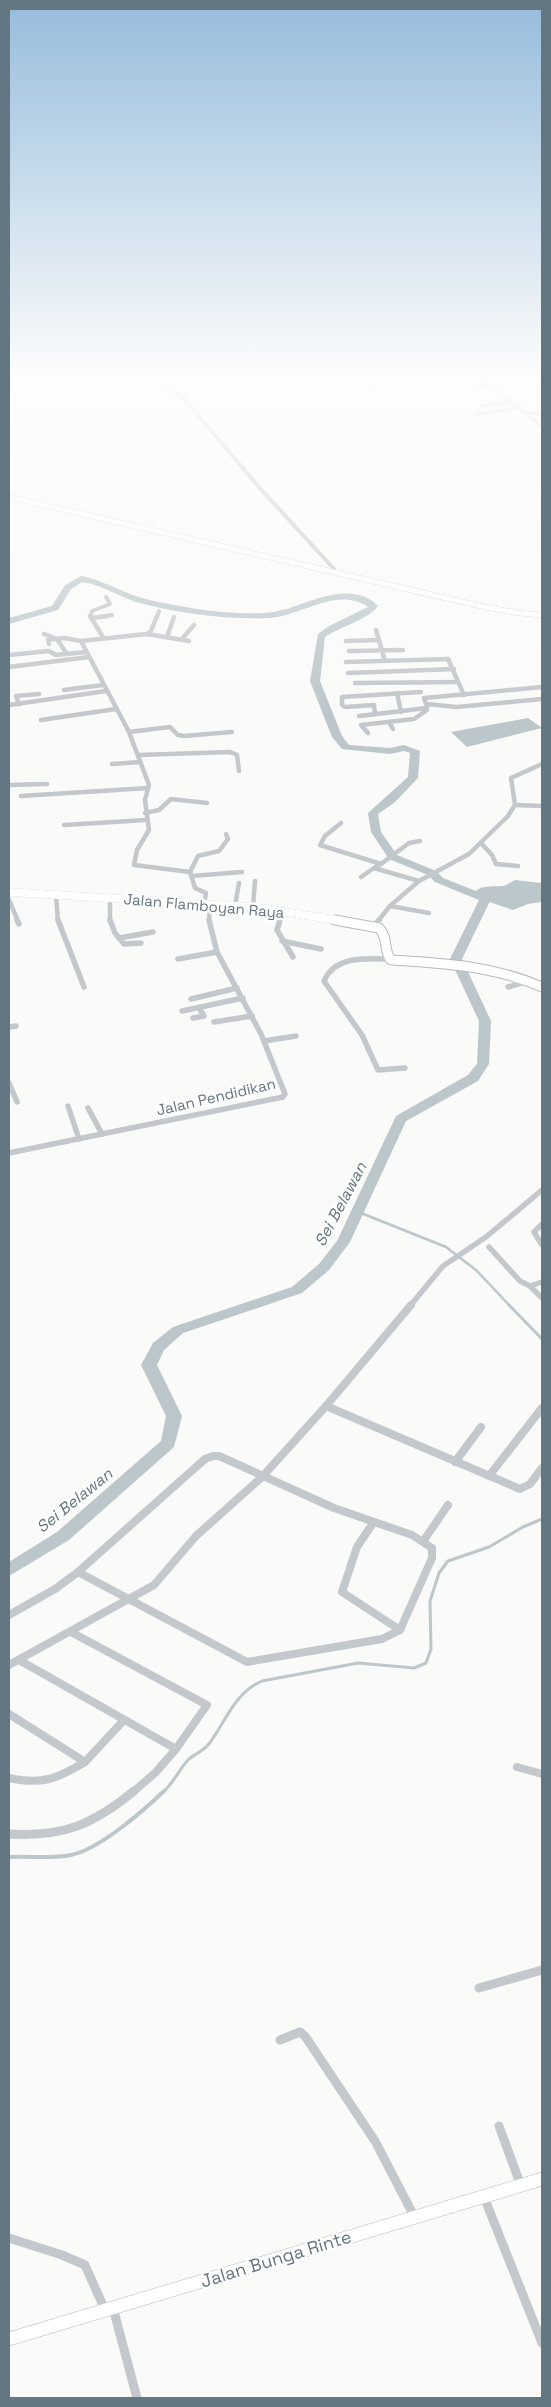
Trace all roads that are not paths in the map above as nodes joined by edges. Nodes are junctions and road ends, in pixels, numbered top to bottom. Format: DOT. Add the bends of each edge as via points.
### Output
graph roads {
  1 [pos="262,487"];
  2 [pos="9,497"];
  3 [pos="334,572"];
  4 [pos="106,598"];
  5 [pos="159,611"];
  6 [pos="112,615"];
  7 [pos="542,615"];
  8 [pos="174,617"];
  9 [pos="91,618"];
  10 [pos="194,625"];
  11 [pos="376,630"];
  12 [pos="44,634"];
  13 [pos="147,634"];
  14 [pos="102,637"];
  15 [pos="166,637"];
  16 [pos="57,639"];
  17 [pos="81,640"];
  18 [pos="182,640"];
  19 [pos="379,640"];
  20 [pos="189,641"];
  21 [pos="346,641"];
  22 [pos="49,644"];
  23 [pos="403,650"];
  24 [pos="349,651"];
  25 [pos="383,651"];
  26 [pos="86,652"];
  27 [pos="67,654"];
  28 [pos="9,655"];
  29 [pos="89,657"];
  30 [pos="410,660"];
  31 [pos="385,661"];
  32 [pos="346,662"];
  33 [pos="9,666"];
  34 [pos="454,670"];
  35 [pos="414,671"];
  36 [pos="348,673"];
  37 [pos="418,682"];
  38 [pos="458,682"];
  39 [pos="355,683"];
  40 [pos="103,685"];
  41 [pos="542,687"];
  42 [pos="64,690"];
  43 [pos="106,691"];
  44 [pos="421,692"];
  45 [pos="494,692"];
  46 [pos="397,693"];
  47 [pos="39,694"];
  48 [pos="464,694"];
  49 [pos="424,698"];
  50 [pos="542,698"];
  51 [pos="502,702"];
  52 [pos="19,704"];
  53 [pos="9,705"];
  54 [pos="427,707"];
  55 [pos="116,709"];
  56 [pos="401,712"];
  57 [pos="375,714"];
  58 [pos="359,716"];
  59 [pos="41,720"];
  60 [pos="389,722"];
  61 [pos="394,729"];
  62 [pos="129,732"];
  63 [pos="232,732"];
  64 [pos="368,733"];
  65 [pos="138,755"];
  66 [pos="140,762"];
  67 [pos="112,764"];
  68 [pos="542,764"];
  69 [pos="239,771"];
  70 [pos="47,784"];
  71 [pos="9,785"];
  72 [pos="148,788"];
  73 [pos="21,796"];
  74 [pos="207,803"];
  75 [pos="515,804"];
  76 [pos="542,806"];
  77 [pos="146,813"];
  78 [pos="146,820"];
  79 [pos="341,823"];
  80 [pos="64,825"];
  81 [pos="226,834"];
  82 [pos="420,842"];
  83 [pos="482,843"];
  84 [pos="381,864"];
  85 [pos="518,866"];
  86 [pos="374,868"];
  87 [pos="242,872"];
  88 [pos="191,874"];
  89 [pos="361,877"];
  90 [pos="255,881"];
  91 [pos="419,881"];
  92 [pos="239,883"];
  93 [pos="9,892"];
  94 [pos="56,896"];
  95 [pos="110,898"];
  96 [pos="9,900"];
  97 [pos="207,905"];
  98 [pos="235,906"];
  99 [pos="390,906"];
  100 [pos="253,907"];
  101 [pos="286,912"];
  102 [pos="429,913"];
  103 [pos="19,924"];
  104 [pos="374,926"];
  105 [pos="153,932"];
  106 [pos="119,938"];
  107 [pos="282,940"];
  108 [pos="140,943"];
  109 [pos="320,949"];
  110 [pos="217,952"];
  111 [pos="293,957"];
  112 [pos="178,958"];
  113 [pos="390,959"];
  114 [pos="529,980"];
  115 [pos="84,987"];
  116 [pos="508,987"];
  117 [pos="542,987"];
  118 [pos="237,988"];
  119 [pos="243,998"];
  120 [pos="191,999"];
  121 [pos="199,1008"];
  122 [pos="182,1011"];
  123 [pos="252,1016"];
  124 [pos="193,1018"];
  125 [pos="214,1022"];
  126 [pos="16,1026"];
  127 [pos="9,1027"];
  128 [pos="296,1036"];
  129 [pos="264,1041"];
  130 [pos="405,1068"];
  131 [pos="9,1083"];
  132 [pos="17,1102"];
  133 [pos="68,1106"];
  134 [pos="88,1108"];
  135 [pos="102,1134"];
  136 [pos="79,1139"];
  137 [pos="9,1153"];
  138 [pos="542,1190"];
  139 [pos="542,1224"];
  140 [pos="542,1245"];
  141 [pos="489,1247"];
  142 [pos="542,1282"];
  143 [pos="530,1286"];
  144 [pos="542,1298"];
  145 [pos="326,1406"];
  146 [pos="542,1408"];
  147 [pos="481,1427"];
  148 [pos="455,1462"];
  149 [pos="542,1468"];
  150 [pos="489,1476"];
  151 [pos="262,1478"];
  152 [pos="448,1505"];
  153 [pos="373,1523"];
  154 [pos="424,1540"];
  155 [pos="78,1572"];
  156 [pos="127,1600"];
  157 [pos="9,1615"];
  158 [pos="400,1630"];
  159 [pos="71,1632"];
  160 [pos="19,1660"];
  161 [pos="9,1665"];
  162 [pos="9,1714"];
  163 [pos="124,1720"];
  164 [pos="176,1749"];
  165 [pos="85,1762"];
  166 [pos="517,1767"];
  167 [pos="542,1774"];
  168 [pos="9,1778"];
  169 [pos="9,1834"];
  170 [pos="542,1970"];
  171 [pos="479,1988"];
  172 [pos="280,2040"];
  173 [pos="498,2126"];
  174 [pos="542,2180"];
  175 [pos="521,2186"];
  176 [pos="484,2197"];
  177 [pos="415,2218"];
  178 [pos="9,2238"];
  179 [pos="109,2309"];
  180 [pos="9,2339"];
  181 [pos="542,2343"];
  182 [pos="137,2398"];
  1 -- 3 [label="street"];
  2 -- 3 [label="main road"];
  3 -- 7 [label="main road" via="502,611"];
  4 -- 9 [label="street" via="110,604 92,611"];
  5 -- 13 [label="street"];
  6 -- 9 [label="street"];
  8 -- 15 [label="street"];
  9 -- 14 [label="street"];
  10 -- 18 [label="street"];
  11 -- 19 [label="street"];
  12 -- 16 [label="street"];
  13 -- 14 [label="street"];
  13 -- 15 [label="street"];
  14 -- 17 [label="street"];
  15 -- 18 [label="street"];
  16 -- 17 [label="street"];
  16 -- 22 [label="street" via="47,640"];
  16 -- 27 [label="street"];
  17 -- 26 [label="street"];
  18 -- 20 [label="street"];
  19 -- 21 [label="street"];
  19 -- 25 [label="street"];
  23 -- 25 [label="street"];
  24 -- 25 [label="street"];
  25 -- 31 [label="street"];
  26 -- 27 [label="street"];
  26 -- 29 [label="street"];
  27 -- 28 [label="street" via="54,655 49,651"];
  29 -- 33 [label="street"];
  29 -- 40 [label="street"];
  30 -- 31 [label="street"];
  30 -- 34 [label="street" via="448,659"];
  30 -- 35 [label="street"];
  31 -- 32 [label="street"];
  34 -- 35 [label="street"];
  34 -- 38 [label="street"];
  35 -- 36 [label="street"];
  35 -- 37 [label="street"];
  37 -- 38 [label="street"];
  37 -- 39 [label="street"];
  37 -- 44 [label="street"];
  38 -- 48 [label="street"];
  40 -- 42 [label="street"];
  40 -- 43 [label="street"];
  41 -- 45 [label="street"];
  43 -- 52 [label="street"];
  43 -- 55 [label="street"];
  44 -- 46 [label="street"];
  44 -- 49 [label="street"];
  45 -- 48 [label="street"];
  45 -- 51 [label="street"];
  46 -- 56 [label="street"];
  46 -- 57 [label="street" via="348,694 342,697 345,707 374,705"];
  47 -- 52 [label="street" via="16,696"];
  48 -- 49 [label="street"];
  49 -- 54 [label="street"];
  50 -- 51 [label="street"];
  51 -- 54 [label="street"];
  52 -- 53 [label="street"];
  54 -- 56 [label="street"];
  54 -- 60 [label="street" via="417,718"];
  55 -- 59 [label="street"];
  55 -- 62 [label="street"];
  56 -- 57 [label="street"];
  57 -- 58 [label="street"];
  60 -- 61 [label="street"];
  60 -- 64 [label="street" via="361,725"];
  62 -- 63 [label="street" via="170,727 184,736"];
  62 -- 65 [label="street"];
  65 -- 66 [label="street"];
  65 -- 69 [label="street" via="230,752 236,755"];
  66 -- 67 [label="street"];
  66 -- 72 [label="street"];
  68 -- 75 [label="street" via="511,778"];
  70 -- 71 [label="street"];
  72 -- 73 [label="street"];
  72 -- 77 [label="street"];
  74 -- 77 [label="street" via="171,799 159,810"];
  75 -- 76 [label="street"];
  75 -- 83 [label="street"];
  77 -- 78 [label="street"];
  78 -- 80 [label="street"];
  78 -- 88 [label="street" via="149,830 136,850 134,865"];
  79 -- 84 [label="street" via="325,836 320,845"];
  81 -- 88 [label="street" via="227,842 219,851 198,856"];
  82 -- 84 [label="street" via="411,842"];
  83 -- 85 [label="street" via="496,864"];
  83 -- 91 [label="street" via="469,854"];
  84 -- 86 [label="street"];
  86 -- 89 [label="street"];
  86 -- 91 [label="street"];
  87 -- 88 [label="street"];
  88 -- 97 [label="street" via="195,888 206,893"];
  90 -- 100 [label="street"];
  91 -- 99 [label="street"];
  92 -- 98 [label="street"];
  93 -- 94 [label="main road, Jalan Flamboyan Raya"];
  94 -- 95 [label="main road, Jalan Flamboyan Raya"];
  94 -- 115 [label="street" via="58,922"];
  95 -- 97 [label="main road, Jalan Flamboyan Raya"];
  95 -- 106 [label="street" via="108,918"];
  96 -- 103 [label="street"];
  97 -- 98 [label="main road, Jalan Flamboyan Raya"];
  97 -- 110 [label="street, Jalan Pendidikan"];
  98 -- 100 [label="main road, Jalan Flamboyan Raya"];
  99 -- 102 [label="street"];
  99 -- 104 [label="street"];
  100 -- 101 [label="main road, Jalan Flamboyan Raya"];
  101 -- 104 [label="main road, Jalan Flamboyan Raya"];
  101 -- 107 [label="street" via="276,926"];
  104 -- 113 [label="main road" via="386,937"];
  105 -- 106 [label="street"];
  106 -- 108 [label="street" via="125,945"];
  107 -- 109 [label="street"];
  107 -- 111 [label="street"];
  110 -- 112 [label="street"];
  110 -- 118 [label="street, Jalan Pendidikan"];
  113 -- 114 [label="main road" via="494,970"];
  113 -- 130 [label="street" via="357,960 335,966 326,974 324,981 362,1035 378,1070"];
  114 -- 116 [label="street"];
  114 -- 117 [label="main road"];
  118 -- 119 [label="street, Jalan Pendidikan"];
  118 -- 120 [label="street"];
  119 -- 121 [label="street"];
  119 -- 123 [label="street, Jalan Pendidikan"];
  121 -- 122 [label="street"];
  121 -- 124 [label="street" via="204,1016"];
  123 -- 125 [label="street"];
  123 -- 129 [label="street, Jalan Pendidikan"];
  126 -- 127 [label="street"];
  128 -- 129 [label="street"];
  129 -- 135 [label="street, Jalan Pendidikan" via="285,1090 283,1097"];
  131 -- 132 [label="street"];
  133 -- 136 [label="street"];
  134 -- 135 [label="street"];
  135 -- 136 [label="street, Jalan Pendidikan"];
  136 -- 137 [label="street, Jalan Pendidikan"];
  138 -- 145 [label="street" via="486,1237 448,1261"];
  139 -- 140 [label="street" via="534,1232"];
  141 -- 143 [label="street" via="520,1280"];
  142 -- 143 [label="street"];
  143 -- 144 [label="street"];
  145 -- 148 [label="street"];
  145 -- 151 [label="street"];
  146 -- 150 [label="street"];
  147 -- 148 [label="street"];
  148 -- 150 [label="street"];
  149 -- 150 [label="street" via="526,1488 514,1487"];
  151 -- 153 [label="street"];
  151 -- 155 [label="street" via="219,1456 205,1459"];
  151 -- 156 [label="street" via="196,1536 154,1585"];
  152 -- 154 [label="street"];
  153 -- 154 [label="street"];
  153 -- 158 [label="street" via="357,1547 342,1592"];
  154 -- 158 [label="street" via="432,1548 432,1558"];
  155 -- 156 [label="street"];
  155 -- 157 [label="street"];
  156 -- 158 [label="street" via="247,1662 382,1639"];
  156 -- 159 [label="street"];
  159 -- 160 [label="street"];
  159 -- 164 [label="street" via="207,1705"];
  160 -- 161 [label="street"];
  160 -- 163 [label="street"];
  162 -- 165 [label="street"];
  163 -- 164 [label="street"];
  163 -- 165 [label="street"];
  164 -- 169 [label="street" via="164,1767 106,1812 86,1823 66,1831 36,1836"];
  165 -- 168 [label="street" via="60,1777 39,1783"];
  166 -- 167 [label="street"];
  170 -- 171 [label="street"];
  172 -- 177 [label="street" via="300,2032 306,2036 375,2141"];
  173 -- 175 [label="street"];
  174 -- 175 [label="main road, Jalan Bunga Rinte"];
  175 -- 176 [label="main road, Jalan Bunga Rinte"];
  176 -- 177 [label="main road, Jalan Bunga Rinte"];
  176 -- 181 [label="street"];
  177 -- 179 [label="main road, Jalan Bunga Rinte"];
  178 -- 179 [label="street" via="85,2265"];
  179 -- 180 [label="main road, Jalan Bunga Rinte"];
  179 -- 182 [label="street"];
}
